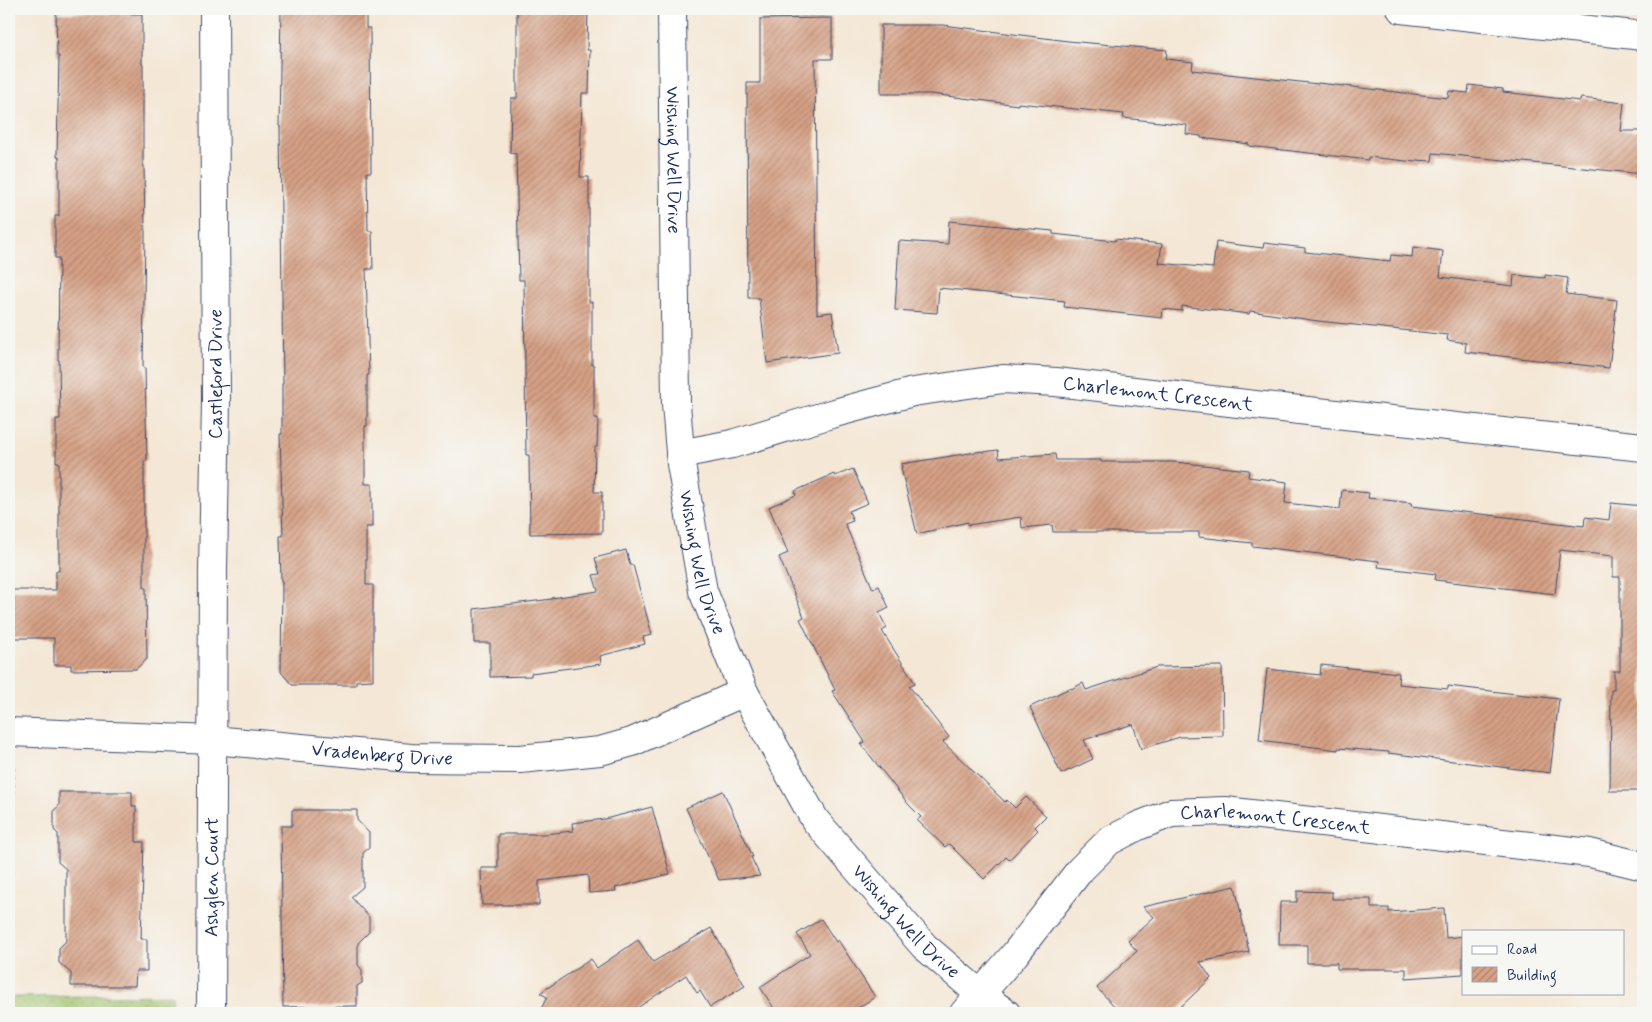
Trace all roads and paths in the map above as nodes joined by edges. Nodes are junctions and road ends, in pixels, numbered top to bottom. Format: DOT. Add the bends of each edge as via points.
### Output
graph roads {
  1 [pos="214,9"];
  2 [pos="672,9"];
  3 [pos="1401,9"];
  4 [pos="1643,36"];
  5 [pos="1643,447"];
  6 [pos="680,454"];
  7 [pos="744,692"];
  8 [pos="11,732"];
  9 [pos="213,740"];
  10 [pos="1643,866"];
  11 [pos="9,955"];
  12 [pos="972,1004"];
  13 [pos="211,1013"];
  14 [pos="1006,1013"];
  1 -- 9 [label="street, Castleford Drive" via="216,401 212,570"];
  2 -- 6 [label="street, Wishing Well Drive" via="676,404"];
  3 -- 4 [label="street"];
  5 -- 6 [label="street, Charlemont Crescent" via="1056,382 1003,379 913,392 732,444"];
  6 -- 7 [label="street, Wishing Well Drive" via="703,591"];
  7 -- 9 [label="street, Vradenberg Drive" via="632,742 600,751 520,759 411,758"];
  7 -- 12 [label="street, Wishing Well Drive" via="815,820"];
  8 -- 9 [label="street, Vradenberg Drive"];
  8 -- 11 [label="path" via="13,830"];
  9 -- 13 [label="street, Ashglen Court"];
  10 -- 12 [label="street, Charlemont Crescent" via="1590,853 1225,811 1171,813 1109,841 1080,870"];
  12 -- 14 [label="street, Wishing Well Drive"];
}
